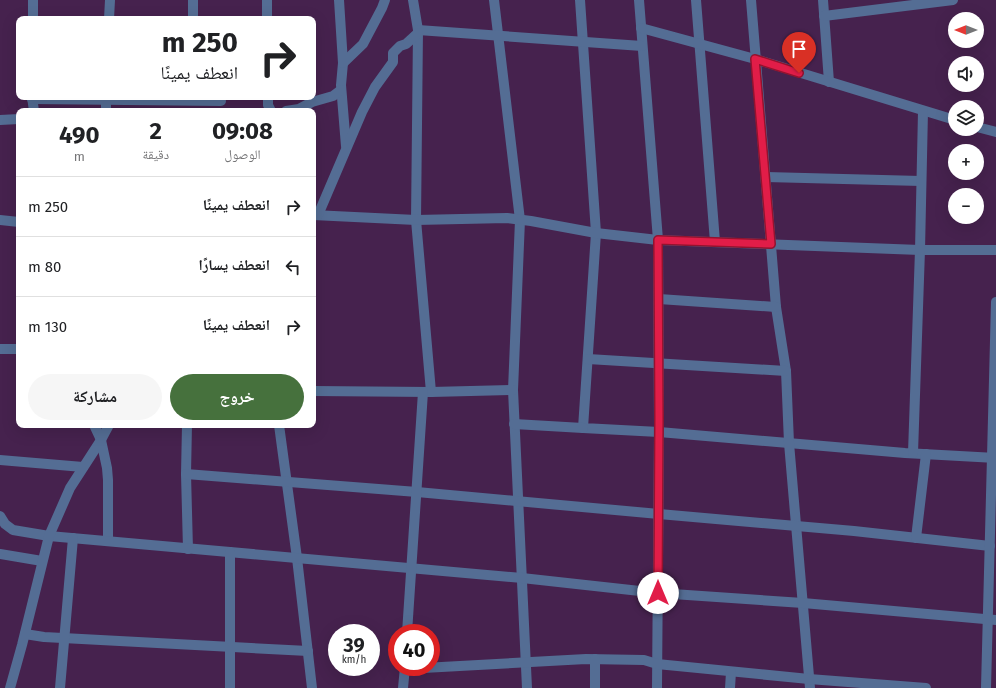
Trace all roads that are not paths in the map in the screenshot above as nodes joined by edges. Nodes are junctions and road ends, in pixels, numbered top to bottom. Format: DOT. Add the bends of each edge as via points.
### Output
graph roads {
  1 [pos="33,0"];
  2 [pos="110,0"];
  3 [pos="193,0"];
  4 [pos="267,0"];
  5 [pos="340,0"];
  6 [pos="385,0"];
  7 [pos="413,0"];
  8 [pos="494,0"];
  9 [pos="580,0"];
  10 [pos="639,0"];
  11 [pos="696,0"];
  12 [pos="751,0"];
  13 [pos="823,0"];
  14 [pos="953,0"];
  15 [pos="897,3"];
  16 [pos="33,16"];
  17 [pos="109,16"];
  18 [pos="193,16"];
  19 [pos="267,16"];
  20 [pos="824,16"];
  21 [pos="641,28"];
  22 [pos="418,31"];
  23 [pos="498,35"];
  24 [pos="584,41"];
  25 [pos="700,44"];
  26 [pos="642,46"];
  27 [pos="755,59"];
  28 [pos="343,63"];
  29 [pos="829,82"];
  30 [pos="341,90"];
  31 [pos="141,100"];
  32 [pos="221,101"];
  33 [pos="194,103"];
  34 [pos="301,108"];
  35 [pos="923,111"];
  36 [pos="948,118"];
  37 [pos="16,119"];
  38 [pos="0,120"];
  39 [pos="984,129"];
  40 [pos="996,132"];
  41 [pos="347,148"];
  42 [pos="766,177"];
  43 [pos="921,181"];
  44 [pos="316,215"];
  45 [pos="0,220"];
  46 [pos="416,220"];
  47 [pos="520,220"];
  48 [pos="16,222"];
  49 [pos="596,233"];
  50 [pos="658,240"];
  51 [pos="715,242"];
  52 [pos="771,244"];
  53 [pos="920,250"];
  54 [pos="996,250"];
  55 [pos="658,299"];
  56 [pos="996,302"];
  57 [pos="776,307"];
  58 [pos="996,314"];
  59 [pos="0,349"];
  60 [pos="16,349"];
  61 [pos="588,359"];
  62 [pos="659,364"];
  63 [pos="786,371"];
  64 [pos="513,390"];
  65 [pos="316,391"];
  66 [pos="427,392"];
  67 [pos="514,424"];
  68 [pos="95,428"];
  69 [pos="107,428"];
  70 [pos="187,428"];
  71 [pos="279,428"];
  72 [pos="584,428"];
  73 [pos="659,432"];
  74 [pos="101,440"];
  75 [pos="789,443"];
  76 [pos="913,453"];
  77 [pos="926,454"];
  78 [pos="994,458"];
  79 [pos="0,460"];
  80 [pos="83,467"];
  81 [pos="186,474"];
  82 [pos="286,481"];
  83 [pos="417,492"];
  84 [pos="518,502"];
  85 [pos="659,514"];
  86 [pos="0,516"];
  87 [pos="797,526"];
  88 [pos="49,536"];
  89 [pos="73,538"];
  90 [pos="916,538"];
  91 [pos="108,541"];
  92 [pos="990,546"];
  93 [pos="188,549"];
  94 [pos="230,552"];
  95 [pos="0,554"];
  96 [pos="297,558"];
  97 [pos="42,560"];
  98 [pos="412,570"];
  99 [pos="522,578"];
  100 [pos="658,593"];
  101 [pos="803,603"];
  102 [pos="992,620"];
  103 [pos="408,624"];
  104 [pos="25,634"];
  105 [pos="65,637"];
  106 [pos="229,647"];
  107 [pos="308,651"];
  108 [pos="595,659"];
  109 [pos="526,662"];
  110 [pos="657,664"];
  111 [pos="440,666"];
  112 [pos="731,672"];
  113 [pos="404,676"];
  114 [pos="810,683"];
  115 [pos="896,686"];
  116 [pos="10,688"];
  117 [pos="60,688"];
  118 [pos="230,688"];
  119 [pos="312,688"];
  120 [pos="403,688"];
  121 [pos="527,688"];
  122 [pos="595,688"];
  123 [pos="657,688"];
  124 [pos="730,688"];
  125 [pos="926,688"];
  126 [pos="986,688"];
  1 -- 16 [label="street"];
  2 -- 17 [label="street"];
  3 -- 18 [label="street"];
  4 -- 19 [label="street"];
  5 -- 28 [label="street"];
  6 -- 28 [label="street" via="363,44"];
  7 -- 22 [label="street"];
  8 -- 23 [label="street"];
  9 -- 24 [label="street"];
  10 -- 21 [label="street"];
  11 -- 25 [label="street"];
  12 -- 27 [label="street"];
  13 -- 20 [label="street"];
  14 -- 15 [label="street"];
  15 -- 20 [label="street"];
  20 -- 29 [label="street"];
  21 -- 25 [label="street"];
  21 -- 26 [label="street"];
  22 -- 23 [label="street"];
  22 -- 41 [label="street" via="406,44 395,49 393,62 368,100"];
  22 -- 46 [label="street"];
  23 -- 24 [label="street"];
  23 -- 47 [label="street"];
  24 -- 26 [label="street"];
  24 -- 49 [label="street"];
  25 -- 27 [label="street"];
  25 -- 51 [label="street"];
  26 -- 50 [label="street"];
  27 -- 29 [label="street"];
  27 -- 42 [label="street"];
  28 -- 30 [label="street"];
  29 -- 35 [label="street"];
  30 -- 34 [label="street" via="333,96"];
  30 -- 41 [label="street"];
  31 -- 33 [label="street"];
  32 -- 33 [label="street"];
  35 -- 36 [label="street"];
  35 -- 43 [label="street"];
  37 -- 38 [label="street"];
  39 -- 40 [label="street"];
  41 -- 44 [label="street"];
  42 -- 43 [label="street"];
  42 -- 52 [label="street"];
  43 -- 53 [label="street"];
  44 -- 46 [label="street"];
  45 -- 48 [label="street"];
  46 -- 47 [label="street"];
  46 -- 66 [label="street"];
  47 -- 49 [label="street"];
  47 -- 64 [label="street"];
  49 -- 50 [label="street"];
  49 -- 61 [label="street"];
  50 -- 51 [label="street"];
  50 -- 55 [label="street"];
  51 -- 52 [label="street"];
  52 -- 53 [label="street"];
  52 -- 57 [label="street"];
  53 -- 54 [label="street"];
  53 -- 76 [label="street"];
  55 -- 57 [label="street"];
  55 -- 62 [label="street"];
  56 -- 58 [label="street"];
  57 -- 63 [label="street"];
  58 -- 78 [label="street"];
  59 -- 60 [label="street"];
  61 -- 62 [label="street"];
  61 -- 72 [label="street"];
  62 -- 63 [label="street"];
  62 -- 73 [label="street"];
  63 -- 75 [label="street"];
  64 -- 66 [label="street"];
  64 -- 67 [label="street"];
  65 -- 66 [label="street"];
  66 -- 83 [label="street"];
  67 -- 72 [label="street"];
  67 -- 84 [label="street"];
  68 -- 74 [label="street"];
  69 -- 74 [label="street"];
  70 -- 81 [label="street"];
  71 -- 82 [label="street"];
  72 -- 73 [label="street"];
  73 -- 75 [label="street"];
  73 -- 85 [label="street"];
  74 -- 80 [label="street"];
  74 -- 91 [label="street" via="108,480"];
  75 -- 76 [label="street"];
  75 -- 87 [label="street"];
  76 -- 77 [label="street"];
  77 -- 78 [label="street"];
  77 -- 90 [label="street"];
  78 -- 92 [label="street"];
  79 -- 80 [label="street"];
  80 -- 88 [label="street" via="70,488"];
  81 -- 82 [label="street"];
  81 -- 93 [label="street"];
  82 -- 83 [label="street"];
  82 -- 96 [label="street"];
  83 -- 84 [label="street"];
  83 -- 98 [label="street"];
  84 -- 85 [label="street"];
  84 -- 99 [label="street"];
  85 -- 87 [label="street"];
  85 -- 100 [label="street"];
  86 -- 88 [label="street" via="13,530"];
  87 -- 90 [label="street"];
  87 -- 101 [label="street"];
  88 -- 89 [label="street"];
  88 -- 97 [label="street"];
  89 -- 91 [label="street"];
  89 -- 105 [label="street"];
  90 -- 92 [label="street"];
  91 -- 93 [label="street"];
  92 -- 102 [label="street"];
  93 -- 94 [label="street"];
  94 -- 96 [label="street"];
  94 -- 106 [label="street"];
  95 -- 97 [label="street"];
  96 -- 98 [label="street"];
  96 -- 107 [label="street"];
  97 -- 104 [label="street"];
  98 -- 99 [label="street"];
  98 -- 103 [label="street"];
  99 -- 100 [label="street"];
  99 -- 109 [label="street"];
  100 -- 101 [label="street"];
  100 -- 110 [label="street"];
  101 -- 102 [label="street"];
  101 -- 114 [label="street"];
  102 -- 126 [label="street"];
  104 -- 105 [label="street"];
  104 -- 116 [label="street"];
  105 -- 106 [label="street"];
  105 -- 117 [label="street"];
  106 -- 107 [label="street"];
  106 -- 118 [label="street"];
  107 -- 119 [label="street"];
  108 -- 109 [label="street"];
  108 -- 110 [label="street" via="644,660"];
  108 -- 122 [label="street"];
  109 -- 111 [label="street"];
  109 -- 121 [label="street"];
  110 -- 112 [label="street"];
  110 -- 123 [label="street"];
  112 -- 114 [label="street"];
  112 -- 124 [label="street"];
  113 -- 120 [label="street"];
  114 -- 115 [label="street"];
  115 -- 125 [label="street"];
}
